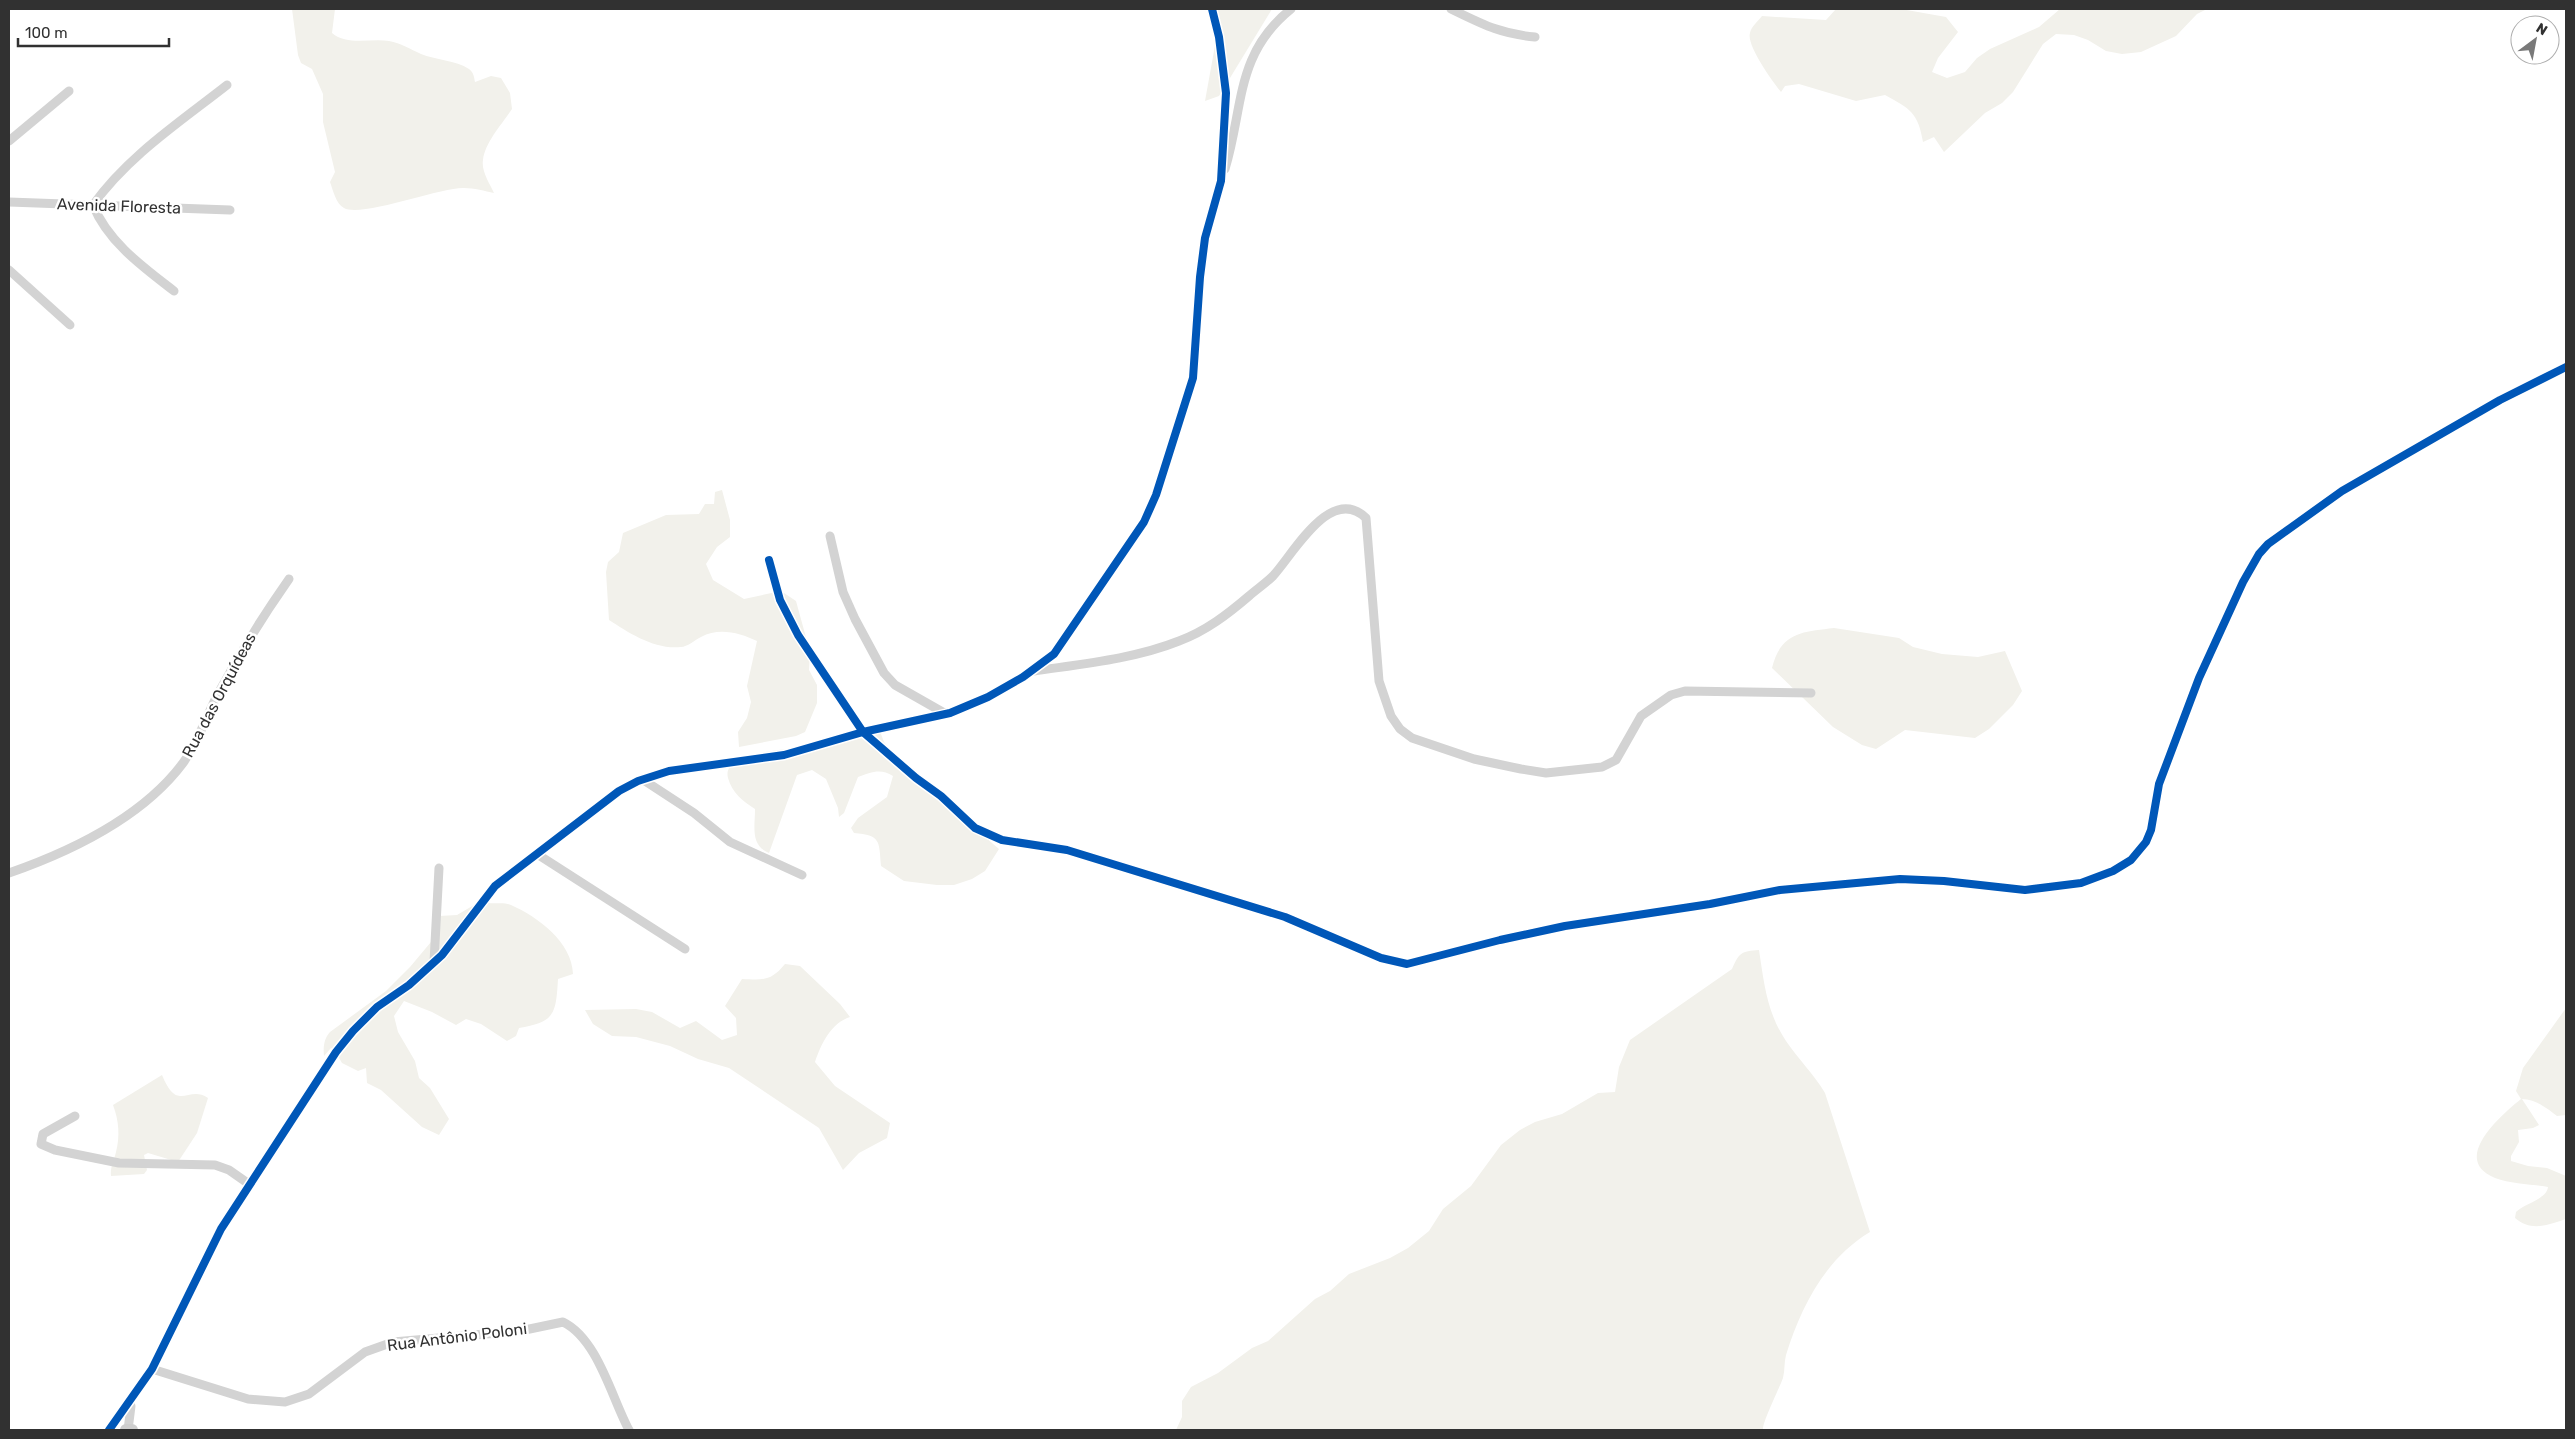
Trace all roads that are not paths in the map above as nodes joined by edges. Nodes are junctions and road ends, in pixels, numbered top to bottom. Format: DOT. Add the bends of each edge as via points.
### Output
graph roads {
  1 [pos="1212,9"];
  2 [pos="1291,9"];
  3 [pos="1451,9"];
  4 [pos="1535,37"];
  5 [pos="227,85"];
  6 [pos="69,91"];
  7 [pos="9,141"];
  8 [pos="1221,181"];
  9 [pos="9,202"];
  10 [pos="93,206"];
  11 [pos="230,210"];
  12 [pos="9,270"];
  13 [pos="174,291"];
  14 [pos="70,325"];
  15 [pos="2566,367"];
  16 [pos="830,536"];
  17 [pos="769,560"];
  18 [pos="288,579"];
  19 [pos="1031,671"];
  20 [pos="1811,693"];
  21 [pos="946,714"];
  22 [pos="863,732"];
  23 [pos="642,779"];
  24 [pos="537,854"];
  25 [pos="439,868"];
  26 [pos="9,873"];
  27 [pos="802,875"];
  28 [pos="685,949"];
  29 [pos="434,962"];
  30 [pos="75,1116"];
  31 [pos="249,1184"];
  32 [pos="152,1370"];
  33 [pos="133,1398"];
  34 [pos="109,1430"];
  35 [pos="127,1430"];
  36 [pos="132,1430"];
  37 [pos="629,1430"];
  1 -- 8 [label="street" via="1226,92"];
  2 -- 8 [label="street" via="1276,21 1258,44 1249,63 1231,150"];
  3 -- 4 [label="street" via="1496,31"];
  5 -- 10 [label="street" via="142,152 110,181"];
  6 -- 7 [label="street"];
  8 -- 19 [label="street" via="1205,238 1193,378 1156,495 1123,556 1054,654"];
  9 -- 10 [label="street, Avenida Floresta"];
  10 -- 11 [label="street, Avenida Floresta"];
  10 -- 13 [label="street" via="98,220 111,236"];
  12 -- 14 [label="street"];
  15 -- 22 [label="street" via="2500,400 2342,492 2268,544 2243,582 2199,678 2159,784 2146,842 2131,860 2081,883 2025,890 1900,879 1821,884 1565,926 1407,964 1396,963 1285,917 1067,850 991,836 976,828"];
  16 -- 21 [label="street" via="843,592 884,673 894,685"];
  17 -- 22 [label="street" via="780,600 798,635"];
  18 -- 26 [label="street, Rua das Orquídeas" via="244,647 194,746 163,785 118,821 63,852"];
  19 -- 20 [label="street" via="1143,652 1179,641 1211,626 1272,577 1322,519 1343,508 1354,510 1366,518 1379,681 1391,716 1400,730 1412,738 1474,760 1521,769 1546,773 1592,768 1611,765 1641,716 1671,694 1685,691"];
  19 -- 21 [label="street" via="988,697"];
  21 -- 22 [label="street"];
  22 -- 23 [label="street" via="784,755 669,771"];
  23 -- 24 [label="street" via="619,791"];
  23 -- 27 [label="street" via="694,812 730,842"];
  24 -- 28 [label="street"];
  24 -- 29 [label="street" via="495,886"];
  25 -- 29 [label="street"];
  29 -- 31 [label="street" via="353,1031"];
  30 -- 31 [label="street" via="43,1134 41,1144 55,1150 119,1163 215,1165"];
  31 -- 32 [label="street" via="220,1229"];
  32 -- 33 [label="street"];
  32 -- 37 [label="street, Rua Antônio Poloni" via="248,1399 285,1402 309,1394 365,1352 393,1342 520,1330 563,1322 583,1337 610,1384"];
  33 -- 34 [label="street"];
  33 -- 35 [label="street"];
  35 -- 36 [label="main road"];
}
